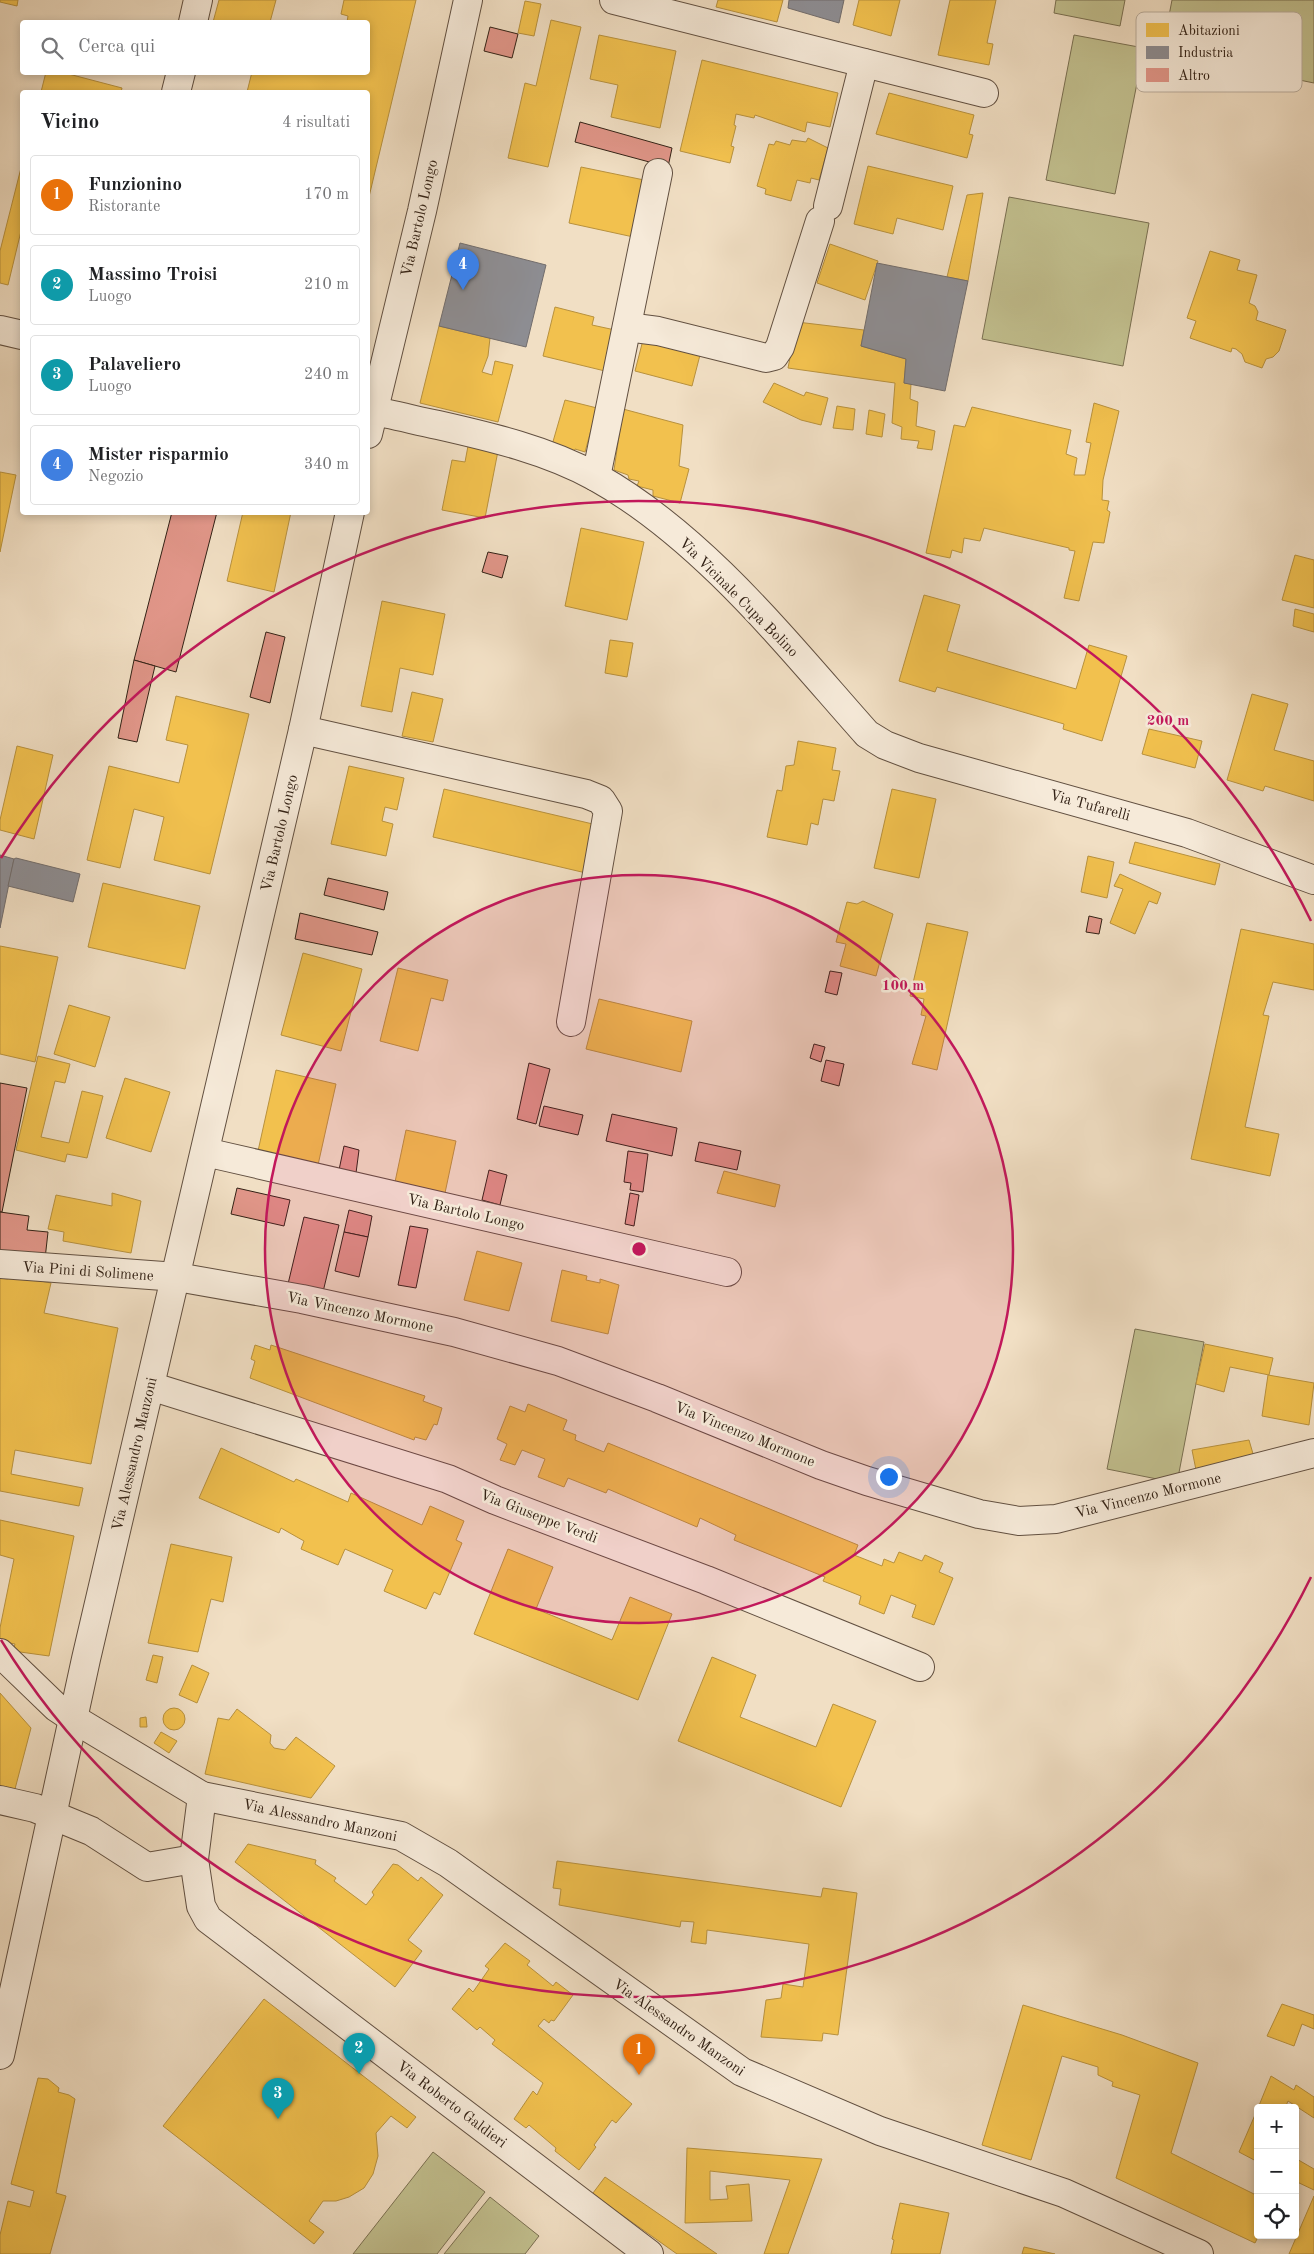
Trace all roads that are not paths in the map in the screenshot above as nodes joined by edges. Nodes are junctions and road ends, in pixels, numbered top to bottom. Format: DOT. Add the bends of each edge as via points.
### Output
graph roads {
  1 [pos="198,0"];
  2 [pos="468,0"];
  3 [pos="614,0"];
  4 [pos="193,20"];
  5 [pos="864,62"];
  6 [pos="180,75"];
  7 [pos="176,90"];
  8 [pos="984,93"];
  9 [pos="658,173"];
  10 [pos="627,327"];
  11 [pos="0,330"];
  12 [pos="20,335"];
  13 [pos="370,414"];
  14 [pos="370,418"];
  15 [pos="596,477"];
  16 [pos="349,515"];
  17 [pos="303,730"];
  18 [pos="867,734"];
  19 [pos="1314,880"];
  20 [pos="572,1022"];
  21 [pos="204,1152"];
  22 [pos="0,1264"];
  23 [pos="727,1272"];
  24 [pos="176,1277"];
  25 [pos="150,1386"];
  26 [pos="1314,1453"];
  27 [pos="0,1653"];
  28 [pos="920,1667"];
  29 [pos="74,1720"];
  30 [pos="202,1796"];
  31 [pos="0,1800"];
  32 [pos="52,1815"];
  33 [pos="194,1859"];
  34 [pos="0,2055"];
  35 [pos="649,2254"];
  36 [pos="1199,2254"];
  1 -- 4 [label="street"];
  2 -- 13 [label="street, Via Bartolo Longo" via="422,211"];
  3 -- 5 [label="street"];
  5 -- 8 [label="street"];
  5 -- 10 [label="street" via="824,213 780,347 774,356 766,358 658,331"];
  6 -- 7 [label="street"];
  9 -- 10 [label="street"];
  10 -- 15 [label="street"];
  11 -- 12 [label="street"];
  14 -- 15 [label="street, Via Vicinale Cupa Bolino" via="495,438"];
  15 -- 18 [label="street, Via Vicinale Cupa Bolino" via="694,549 766,620"];
  16 -- 17 [label="street, Via Bartolo Longo"];
  17 -- 20 [label="street" via="601,800 608,811"];
  17 -- 21 [label="street, Via Bartolo Longo"];
  18 -- 19 [label="street, Via Tufarelli" via="918,758 1187,833"];
  21 -- 23 [label="street, Via Bartolo Longo"];
  21 -- 24 [label="street, Via Bartolo Longo"];
  22 -- 24 [label="street, Via Pini di Solimene"];
  24 -- 25 [label="street, Via Alessandro Manzoni"];
  24 -- 26 [label="street, Via Vincenzo Mormone" via="377,1314 558,1361 830,1468 980,1514 1019,1521 1056,1519"];
  25 -- 28 [label="street, Via Giuseppe Verdi" via="448,1479"];
  25 -- 29 [label="street, Via Alessandro Manzoni"];
  27 -- 29 [label="street"];
  29 -- 30 [label="street, Via Alessandro Manzoni"];
  29 -- 32 [label="street, Via Alessandro Manzoni"];
  30 -- 33 [label="street"];
  30 -- 36 [label="street, Via Alessandro Manzoni" via="401,1836 448,1864 742,2072 880,2131 1064,2193"];
  31 -- 32 [label="street"];
  32 -- 33 [label="street" via="91,1831 147,1868"];
  32 -- 34 [label="street, Via Alessandro Manzoni"];
  33 -- 35 [label="street, Via Roberto Galdieri" via="201,1906 208,1919"];
}
